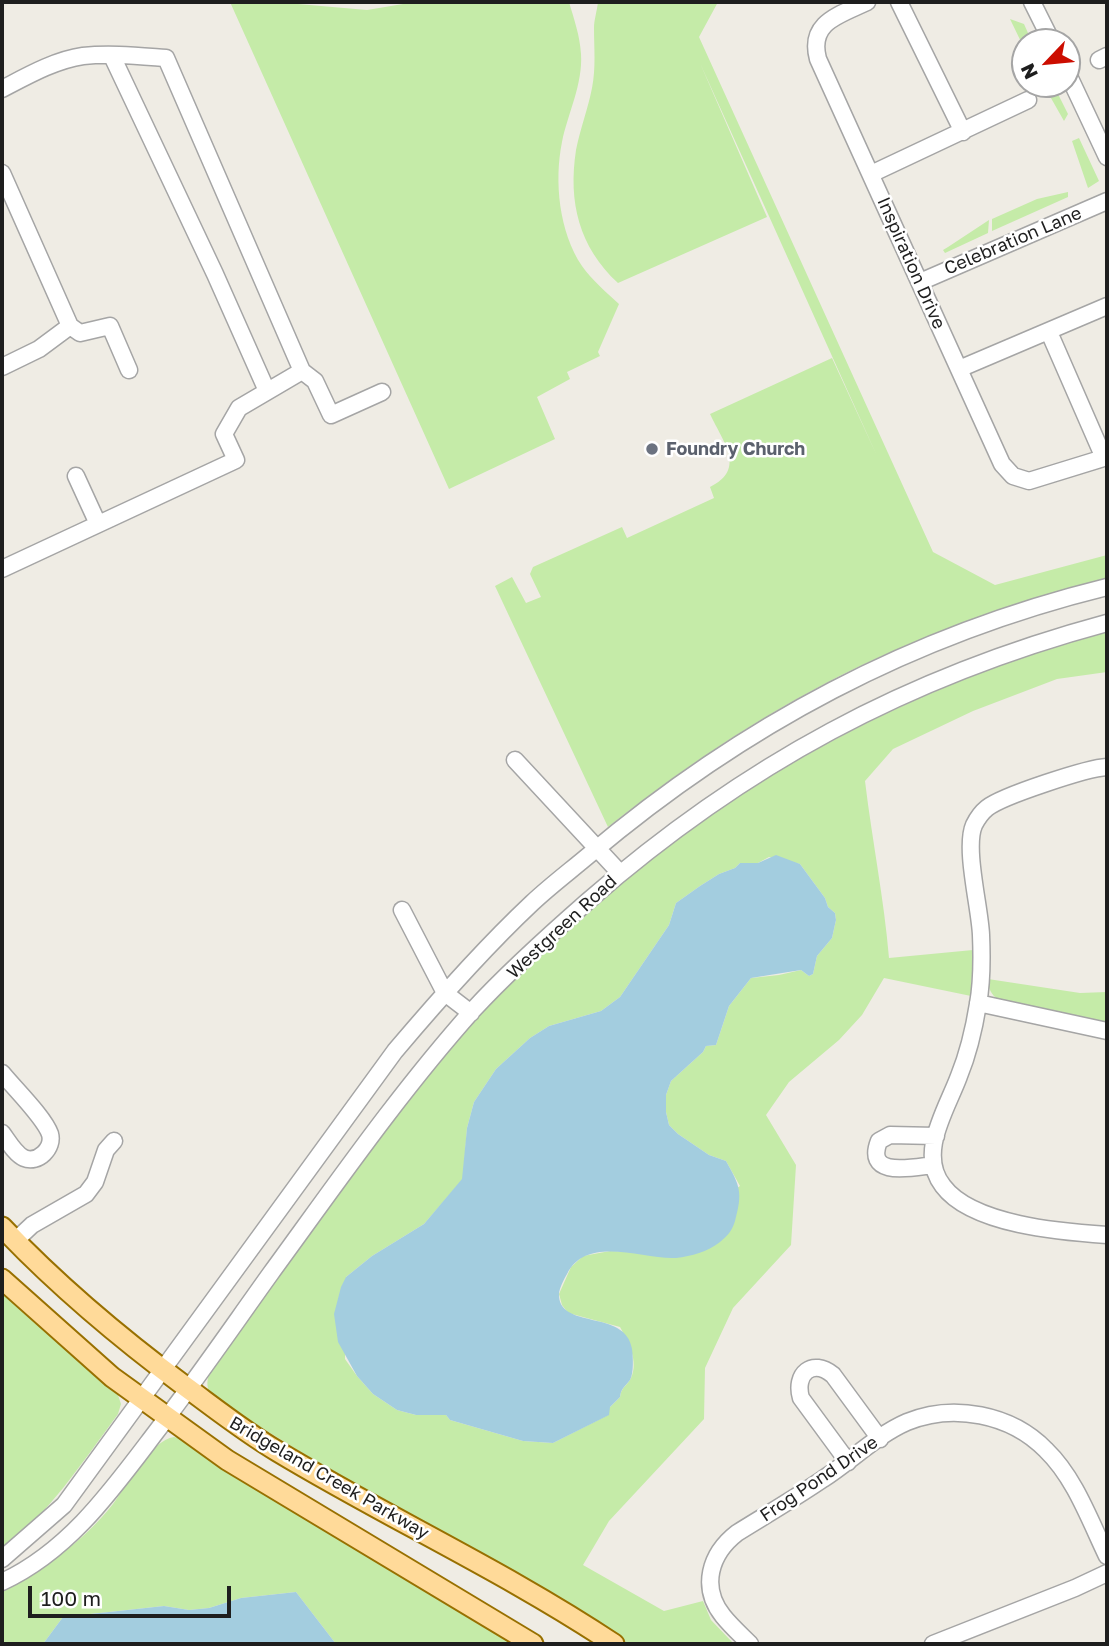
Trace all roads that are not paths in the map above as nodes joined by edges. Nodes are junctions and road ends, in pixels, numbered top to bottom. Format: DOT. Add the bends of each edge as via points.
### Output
graph roads {
  1 [pos="867,2"];
  2 [pos="899,2"];
  3 [pos="1032,2"];
  4 [pos="1045,28"];
  5 [pos="112,56"];
  6 [pos="2,89"];
  7 [pos="1079,98"];
  8 [pos="1028,100"];
  9 [pos="963,132"];
  10 [pos="1107,157"];
  11 [pos="2,173"];
  12 [pos="871,174"];
  13 [pos="1107,201"];
  14 [pos="920,282"];
  15 [pos="1107,306"];
  16 [pos="70,326"];
  17 [pos="1049,332"];
  18 [pos="2,367"];
  19 [pos="959,369"];
  20 [pos="129,370"];
  21 [pos="302,371"];
  22 [pos="267,391"];
  23 [pos="382,392"];
  24 [pos="1106,458"];
  25 [pos="76,476"];
  26 [pos="98,524"];
  27 [pos="2,569"];
  28 [pos="1107,587"];
  29 [pos="1107,623"];
  30 [pos="515,761"];
  31 [pos="1107,767"];
  32 [pos="597,848"];
  33 [pos="620,873"];
  34 [pos="402,909"];
  35 [pos="444,993"];
  36 [pos="978,1003"];
  37 [pos="471,1013"];
  38 [pos="1107,1031"];
  39 [pos="2,1073"];
  40 [pos="2,1133"];
  41 [pos="114,1141"];
  42 [pos="934,1150"];
  43 [pos="8,1234"];
  44 [pos="1107,1235"];
  45 [pos="2,1279"];
  46 [pos="162,1370"];
  47 [pos="188,1389"];
  48 [pos="141,1398"];
  49 [pos="167,1418"];
  50 [pos="880,1439"];
  51 [pos="848,1462"];
  52 [pos="1107,1556"];
  53 [pos="2,1559"];
  54 [pos="1107,1573"];
  55 [pos="2,1582"];
  56 [pos="533,1644"];
  57 [pos="614,1644"];
  58 [pos="750,1644"];
  59 [pos="933,1644"];
  1 -- 12 [label="street, Inspiration Drive" via="832,18 816,38 818,59"];
  2 -- 9 [label="street"];
  3 -- 4 [label="street"];
  5 -- 6 [label="street" via="82,56"];
  5 -- 21 [label="street" via="166,58"];
  5 -- 22 [label="street"];
  7 -- 10 [label="street"];
  8 -- 9 [label="street"];
  9 -- 12 [label="street"];
  11 -- 16 [label="street"];
  12 -- 14 [label="street, Inspiration Drive"];
  13 -- 14 [label="street, Celebration Lane"];
  14 -- 19 [label="street, Inspiration Drive"];
  15 -- 17 [label="street"];
  16 -- 18 [label="street" via="39,349"];
  16 -- 20 [label="street" via="80,333 110,326"];
  17 -- 19 [label="street"];
  17 -- 24 [label="street"];
  19 -- 24 [label="street, Inspiration Drive" via="1002,464 1013,476 1038,479"];
  21 -- 22 [label="street"];
  21 -- 23 [label="street" via="315,381 331,415"];
  22 -- 26 [label="street" via="239,408 224,434 236,460"];
  25 -- 26 [label="street"];
  26 -- 27 [label="street"];
  28 -- 32 [label="street, Westgreen Road" via="930,645 812,699 687,777"];
  29 -- 33 [label="street, Westgreen Road" via="943,678 829,730 708,806"];
  30 -- 32 [label="street"];
  31 -- 36 [label="street" via="997,802 975,824 970,844 981,936"];
  32 -- 33 [label="street"];
  32 -- 35 [label="street, Westgreen Road" via="533,902"];
  33 -- 37 [label="street, Westgreen Road"];
  34 -- 35 [label="street"];
  35 -- 37 [label="street"];
  35 -- 46 [label="street, Westgreen Road" via="347,1115"];
  36 -- 38 [label="street"];
  36 -- 42 [label="street"];
  37 -- 47 [label="street, Westgreen Road" via="373,1133"];
  39 -- 40 [label="street" via="47,1127 49,1148 32,1160 22,1157"];
  41 -- 43 [label="street" via="86,1194"];
  42 -- 42 [label="street" via="890,1135 879,1141 877,1152 882,1164 895,1170"];
  42 -- 44 [label="street" via="936,1176 950,1194 968,1206 1005,1221"];
  43 -- 46 [label="main road, Bridgeland Creek Parkway" via="78,1301"];
  45 -- 48 [label="main road, Bridgeland Creek Parkway"];
  46 -- 47 [label="main road, Bridgeland Creek Parkway"];
  46 -- 48 [label="street, Westgreen Road"];
  47 -- 49 [label="street, Westgreen Road"];
  47 -- 57 [label="main road, Bridgeland Creek Parkway" via="286,1456"];
  48 -- 49 [label="main road, Bridgeland Creek Parkway"];
  48 -- 53 [label="street, Westgreen Road" via="64,1505"];
  49 -- 55 [label="street, Westgreen Road" via="78,1528 51,1553"];
  49 -- 56 [label="main road, Bridgeland Creek Parkway" via="227,1460"];
  50 -- 51 [label="street, Frog Pond Drive"];
  50 -- 51 [label="street" via="833,1375 817,1367 808,1370 798,1387 801,1398"];
  50 -- 52 [label="street, Frog Pond Drive" via="908,1422 948,1413 969,1413 1010,1424 1046,1449 1072,1486"];
  51 -- 58 [label="street, Frog Pond Drive" via="737,1533 715,1555 711,1587 722,1615"];
  54 -- 59 [label="street"];
}
